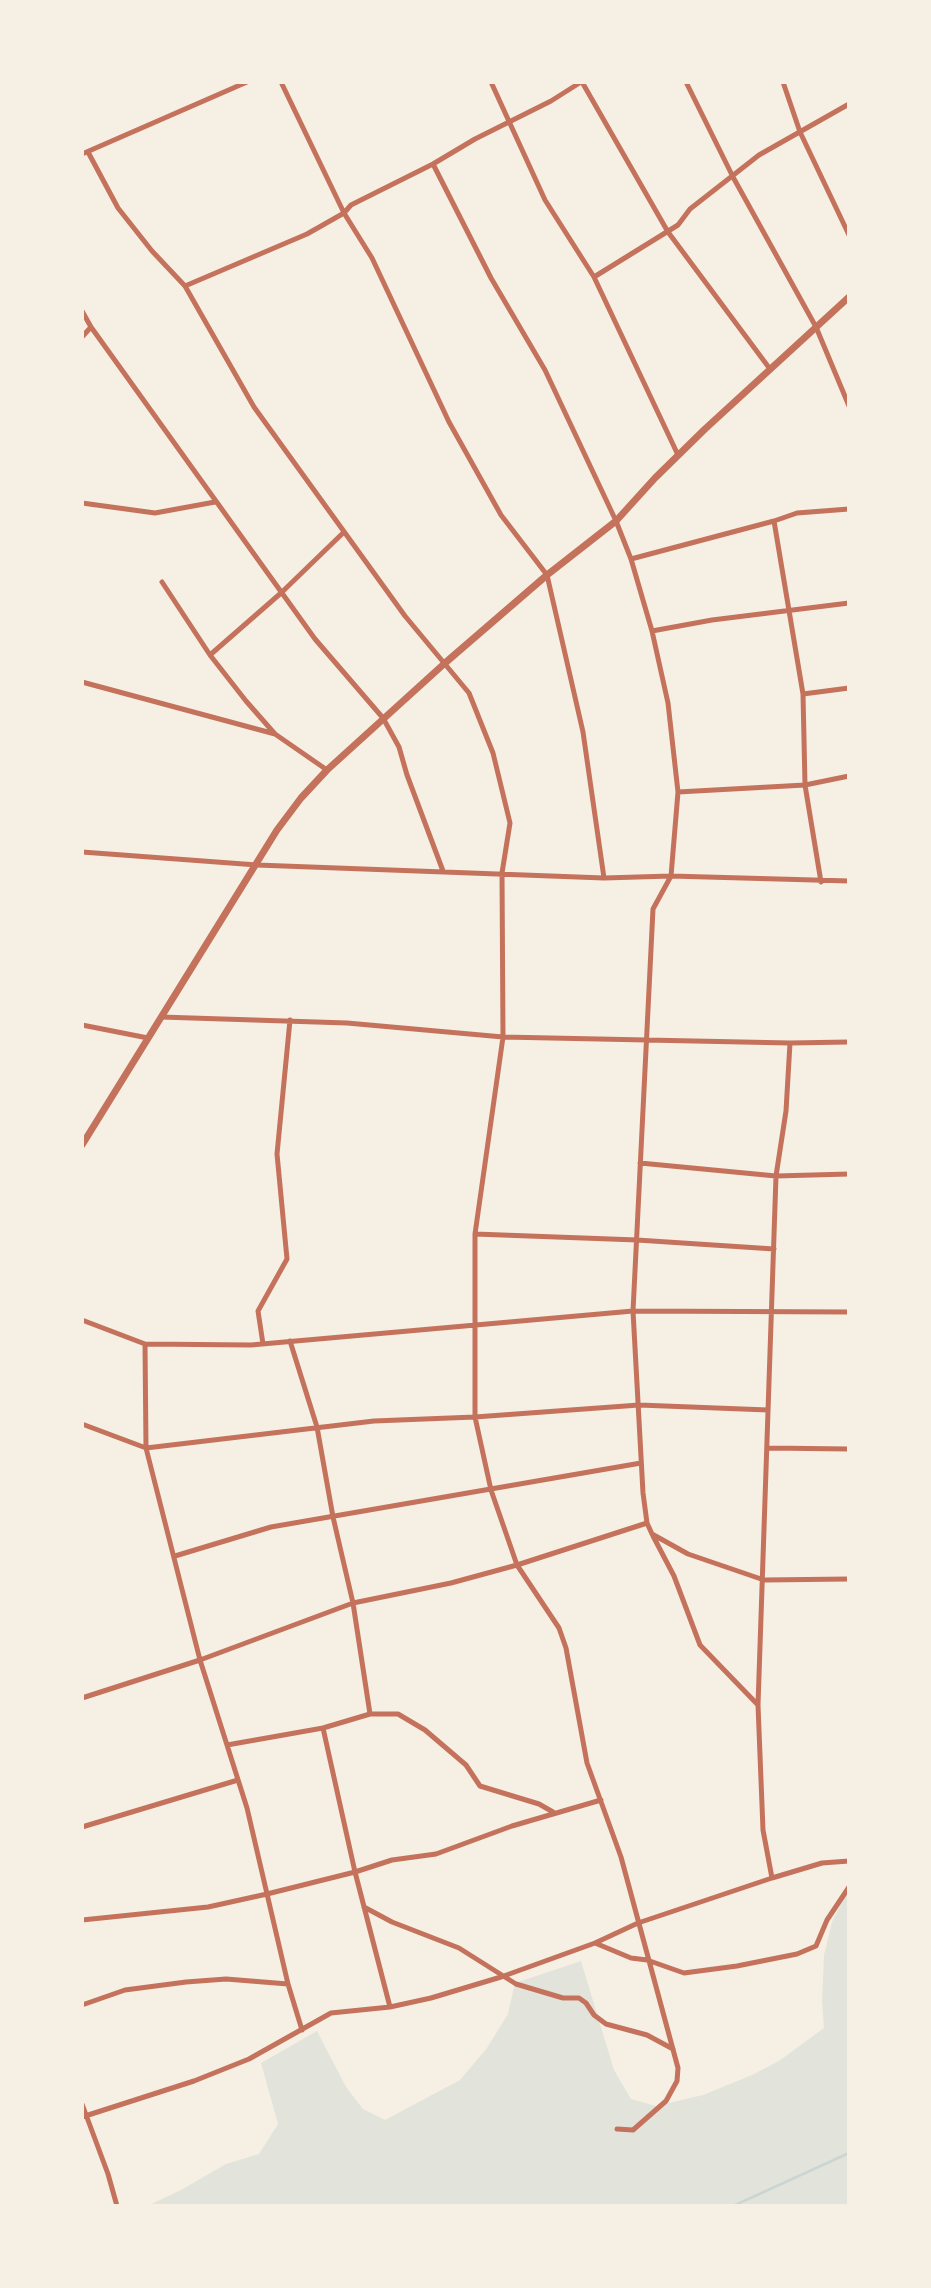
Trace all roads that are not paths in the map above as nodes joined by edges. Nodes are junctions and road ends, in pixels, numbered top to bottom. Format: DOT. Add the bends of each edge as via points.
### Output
graph roads {
  1 [pos="247,82"];
  2 [pos="281,82"];
  3 [pos="491,82"];
  4 [pos="582,82"];
  5 [pos="686,82"];
  6 [pos="783,82"];
  7 [pos="849,104"];
  8 [pos="511,122"];
  9 [pos="800,132"];
  10 [pos="85,153"];
  11 [pos="433,164"];
  12 [pos="733,177"];
  13 [pos="344,213"];
  14 [pos="668,232"];
  15 [pos="849,235"];
  16 [pos="594,278"];
  17 [pos="185,286"];
  18 [pos="849,297"];
  19 [pos="82,312"];
  20 [pos="91,327"];
  21 [pos="816,327"];
  22 [pos="82,337"];
  23 [pos="770,369"];
  24 [pos="849,406"];
  25 [pos="678,455"];
  26 [pos="215,502"];
  27 [pos="82,503"];
  28 [pos="849,509"];
  29 [pos="616,521"];
  30 [pos="774,522"];
  31 [pos="344,532"];
  32 [pos="631,559"];
  33 [pos="547,575"];
  34 [pos="162,582"];
  35 [pos="281,593"];
  36 [pos="849,603"];
  37 [pos="788,612"];
  38 [pos="652,631"];
  39 [pos="210,655"];
  40 [pos="445,663"];
  41 [pos="82,682"];
  42 [pos="849,688"];
  43 [pos="803,694"];
  44 [pos="383,718"];
  45 [pos="275,734"];
  46 [pos="327,770"];
  47 [pos="849,776"];
  48 [pos="805,785"];
  49 [pos="678,792"];
  50 [pos="82,852"];
  51 [pos="257,865"];
  52 [pos="443,872"];
  53 [pos="502,873"];
  54 [pos="671,876"];
  55 [pos="604,878"];
  56 [pos="849,881"];
  57 [pos="821,882"];
  58 [pos="161,1017"];
  59 [pos="290,1020"];
  60 [pos="82,1025"];
  61 [pos="503,1037"];
  62 [pos="148,1038"];
  63 [pos="647,1039"];
  64 [pos="849,1042"];
  65 [pos="790,1044"];
  66 [pos="82,1145"];
  67 [pos="640,1163"];
  68 [pos="849,1174"];
  69 [pos="776,1176"];
  70 [pos="475,1234"];
  71 [pos="637,1240"];
  72 [pos="774,1249"];
  73 [pos="633,1311"];
  74 [pos="772,1311"];
  75 [pos="849,1312"];
  76 [pos="82,1320"];
  77 [pos="475,1326"];
  78 [pos="290,1341"];
  79 [pos="145,1344"];
  80 [pos="263,1344"];
  81 [pos="639,1405"];
  82 [pos="768,1410"];
  83 [pos="475,1417"];
  84 [pos="82,1424"];
  85 [pos="317,1427"];
  86 [pos="146,1448"];
  87 [pos="767,1448"];
  88 [pos="849,1450"];
  89 [pos="642,1462"];
  90 [pos="491,1490"];
  91 [pos="333,1517"];
  92 [pos="647,1523"];
  93 [pos="652,1534"];
  94 [pos="175,1556"];
  95 [pos="517,1565"];
  96 [pos="849,1579"];
  97 [pos="764,1580"];
  98 [pos="353,1603"];
  99 [pos="200,1660"];
  100 [pos="82,1698"];
  101 [pos="758,1705"];
  102 [pos="370,1714"];
  103 [pos="323,1728"];
  104 [pos="228,1745"];
  105 [pos="238,1780"];
  106 [pos="601,1800"];
  107 [pos="553,1812"];
  108 [pos="82,1827"];
  109 [pos="849,1861"];
  110 [pos="355,1872"];
  111 [pos="772,1878"];
  112 [pos="849,1887"];
  113 [pos="267,1894"];
  114 [pos="364,1907"];
  115 [pos="82,1920"];
  116 [pos="638,1923"];
  117 [pos="595,1943"];
  118 [pos="648,1960"];
  119 [pos="501,1976"];
  120 [pos="288,1983"];
  121 [pos="82,2005"];
  122 [pos="390,2007"];
  123 [pos="302,2030"];
  124 [pos="673,2049"];
  125 [pos="82,2104"];
  126 [pos="84,2116"];
  127 [pos="617,2129"];
  128 [pos="117,2206"];
  1 -- 10 [label="street"];
  2 -- 13 [label="street"];
  3 -- 8 [label="street"];
  4 -- 8 [label="street"];
  4 -- 14 [label="street"];
  5 -- 12 [label="street"];
  6 -- 9 [label="street"];
  7 -- 9 [label="street"];
  8 -- 11 [label="street"];
  8 -- 16 [label="street" via="545,200"];
  9 -- 12 [label="street" via="759,155"];
  9 -- 15 [label="street"];
  10 -- 17 [label="street" via="118,208"];
  11 -- 13 [label="street" via="351,205"];
  11 -- 29 [label="street" via="545,370"];
  12 -- 14 [label="street"];
  12 -- 21 [label="street"];
  13 -- 17 [label="street" via="307,234"];
  13 -- 33 [label="street" via="372,258 449,422 495,503"];
  14 -- 16 [label="street"];
  14 -- 23 [label="street"];
  16 -- 25 [label="street"];
  17 -- 31 [label="street" via="254,407"];
  18 -- 21 [label="street"];
  19 -- 20 [label="street"];
  20 -- 22 [label="street"];
  20 -- 26 [label="street"];
  21 -- 23 [label="street"];
  21 -- 24 [label="street"];
  23 -- 25 [label="street"];
  25 -- 29 [label="street"];
  26 -- 27 [label="street" via="155,513"];
  26 -- 35 [label="street"];
  28 -- 30 [label="street" via="797,513"];
  29 -- 32 [label="street"];
  29 -- 33 [label="street"];
  30 -- 32 [label="street"];
  30 -- 37 [label="street"];
  31 -- 35 [label="street"];
  31 -- 40 [label="street"];
  32 -- 38 [label="street"];
  33 -- 40 [label="street"];
  33 -- 55 [label="street" via="583,732"];
  34 -- 39 [label="street"];
  35 -- 39 [label="street"];
  35 -- 44 [label="street"];
  36 -- 37 [label="street"];
  37 -- 38 [label="street"];
  37 -- 43 [label="street"];
  38 -- 49 [label="street" via="668,703"];
  39 -- 45 [label="street"];
  40 -- 44 [label="street"];
  40 -- 53 [label="street" via="469,693 494,753 510,823"];
  41 -- 45 [label="street"];
  42 -- 43 [label="street"];
  43 -- 48 [label="street"];
  44 -- 46 [label="street"];
  44 -- 52 [label="street" via="399,747"];
  45 -- 46 [label="street"];
  46 -- 51 [label="street" via="277,830"];
  47 -- 48 [label="street"];
  48 -- 49 [label="street"];
  48 -- 57 [label="street"];
  49 -- 54 [label="street"];
  50 -- 51 [label="street"];
  51 -- 52 [label="street"];
  51 -- 58 [label="street"];
  52 -- 53 [label="street"];
  53 -- 55 [label="street"];
  53 -- 61 [label="street"];
  54 -- 55 [label="street"];
  54 -- 57 [label="street"];
  54 -- 63 [label="street" via="653,909"];
  56 -- 57 [label="street"];
  58 -- 59 [label="street"];
  58 -- 62 [label="street"];
  59 -- 61 [label="street"];
  59 -- 80 [label="street" via="277,1154 287,1259 258,1311"];
  60 -- 62 [label="street"];
  61 -- 63 [label="street"];
  61 -- 70 [label="street"];
  62 -- 66 [label="street"];
  63 -- 65 [label="street"];
  63 -- 67 [label="street"];
  64 -- 65 [label="street"];
  65 -- 69 [label="street"];
  67 -- 69 [label="street"];
  67 -- 71 [label="street"];
  68 -- 69 [label="street"];
  69 -- 72 [label="street"];
  70 -- 71 [label="street"];
  70 -- 77 [label="street"];
  71 -- 72 [label="street"];
  71 -- 73 [label="street"];
  72 -- 74 [label="street"];
  73 -- 74 [label="street"];
  73 -- 77 [label="street"];
  73 -- 81 [label="street"];
  74 -- 75 [label="street"];
  74 -- 82 [label="street"];
  76 -- 79 [label="street"];
  77 -- 78 [label="street"];
  77 -- 83 [label="street"];
  78 -- 80 [label="street"];
  78 -- 85 [label="street"];
  79 -- 80 [label="street"];
  79 -- 86 [label="street"];
  81 -- 82 [label="street"];
  81 -- 83 [label="street"];
  81 -- 89 [label="street"];
  82 -- 87 [label="street"];
  83 -- 85 [label="street"];
  83 -- 90 [label="street"];
  84 -- 86 [label="street"];
  85 -- 86 [label="street"];
  85 -- 91 [label="street"];
  86 -- 94 [label="street"];
  87 -- 88 [label="street"];
  87 -- 97 [label="street"];
  89 -- 90 [label="street"];
  89 -- 92 [label="street"];
  90 -- 91 [label="street"];
  90 -- 95 [label="street"];
  91 -- 94 [label="street" via="271,1527"];
  91 -- 98 [label="street"];
  92 -- 93 [label="street"];
  92 -- 95 [label="street"];
  93 -- 97 [label="street" via="688,1555"];
  93 -- 101 [label="street" via="674,1576 699,1645"];
  94 -- 99 [label="street"];
  95 -- 98 [label="street"];
  95 -- 106 [label="street" via="559,1628 573,1676 587,1763"];
  96 -- 97 [label="street"];
  97 -- 101 [label="street"];
  98 -- 99 [label="street"];
  98 -- 102 [label="street"];
  99 -- 100 [label="street"];
  99 -- 104 [label="street"];
  101 -- 111 [label="street" via="763,1829"];
  102 -- 103 [label="street"];
  102 -- 107 [label="street" via="398,1714 466,1765 480,1786"];
  103 -- 104 [label="street"];
  103 -- 110 [label="street"];
  104 -- 105 [label="street"];
  105 -- 108 [label="street"];
  105 -- 113 [label="street"];
  106 -- 107 [label="street"];
  106 -- 116 [label="street"];
  107 -- 110 [label="street" via="436,1854 391,1860"];
  109 -- 111 [label="street" via="822,1863"];
  110 -- 113 [label="street"];
  110 -- 114 [label="street"];
  111 -- 116 [label="street"];
  112 -- 118 [label="street" via="816,1946 808,1951 694,1973"];
  113 -- 115 [label="street" via="208,1908"];
  113 -- 120 [label="street"];
  114 -- 119 [label="street" via="459,1948"];
  114 -- 122 [label="street"];
  116 -- 117 [label="street"];
  116 -- 118 [label="street"];
  117 -- 118 [label="street"];
  117 -- 119 [label="street"];
  118 -- 124 [label="street"];
  119 -- 122 [label="street"];
  119 -- 124 [label="street" via="536,1991 579,1998 606,2024 648,2035"];
  120 -- 121 [label="street" via="194,1981 125,1990"];
  120 -- 123 [label="street"];
  122 -- 123 [label="street" via="341,2010"];
  123 -- 126 [label="street" via="249,2059 194,2081"];
  124 -- 127 [label="street" via="677,2081 666,2101 634,2130"];
  125 -- 126 [label="street"];
  126 -- 128 [label="street"];
}
